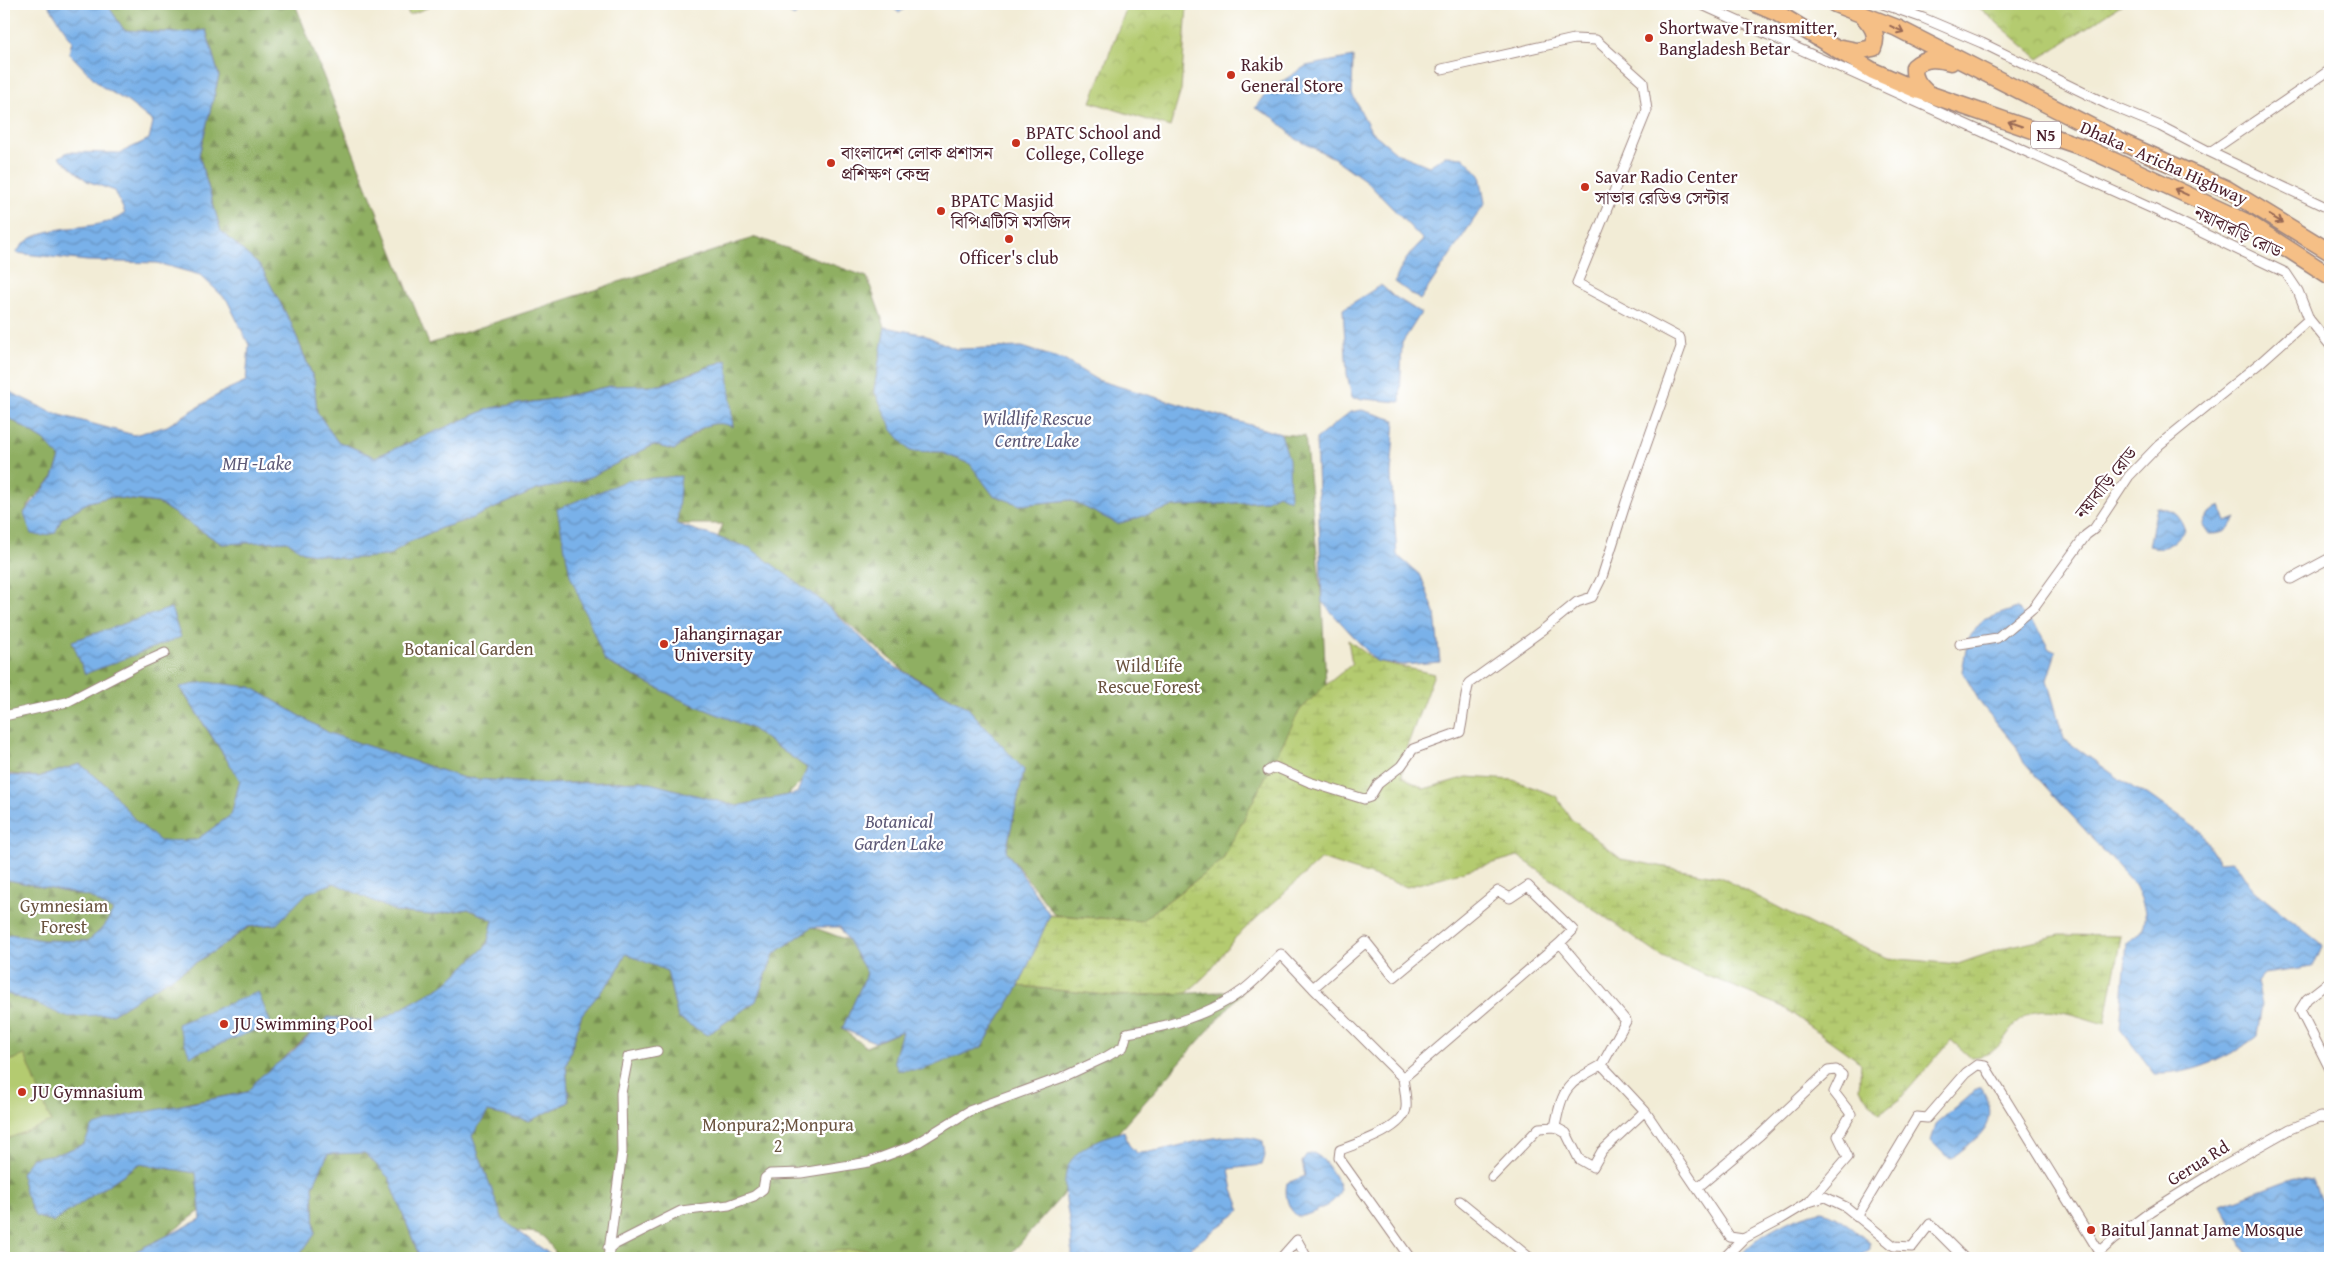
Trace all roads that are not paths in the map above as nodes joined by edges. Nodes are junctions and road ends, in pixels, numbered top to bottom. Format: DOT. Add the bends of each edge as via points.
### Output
graph roads {
  1 [pos="1700,4"];
  2 [pos="1756,4"];
  3 [pos="1835,4"];
  4 [pos="1883,4"];
  5 [pos="1860,13"];
  6 [pos="1824,40"];
  7 [pos="1975,68"];
  8 [pos="1442,69"];
  9 [pos="2330,70"];
  10 [pos="1929,94"];
  11 [pos="2210,152"];
  12 [pos="2330,208"];
  13 [pos="2330,252"];
  14 [pos="2330,276"];
  15 [pos="2309,319"];
  16 [pos="2330,344"];
  17 [pos="2330,558"];
  18 [pos="2292,579"];
  19 [pos="1960,644"];
  20 [pos="165,653"];
  21 [pos="4,716"];
  22 [pos="1268,771"];
  23 [pos="1560,943"];
  24 [pos="2330,981"];
  25 [pos="1313,988"];
  26 [pos="657,1051"];
  27 [pos="1602,1065"];
  28 [pos="2330,1069"];
  29 [pos="1403,1078"];
  30 [pos="1645,1111"];
  31 [pos="2330,1118"];
  32 [pos="1555,1126"];
  33 [pos="1492,1177"];
  34 [pos="1698,1188"];
  35 [pos="1460,1201"];
  36 [pos="1809,1202"];
  37 [pos="1857,1217"];
  38 [pos="1743,1239"];
  39 [pos="608,1248"];
  40 [pos="2096,1256"];
  41 [pos="608,1258"];
  42 [pos="1281,1258"];
  43 [pos="1307,1258"];
  44 [pos="1410,1258"];
  45 [pos="1530,1258"];
  46 [pos="1724,1258"];
  47 [pos="1964,1258"];
  1 -- 15 [label="street, নয়াবারড়ি রোড" via="2153,209 2286,274 2298,291"];
  2 -- 6 [label="highway, Dhaka - Aricha Highway / N5"];
  3 -- 5 [label="highway, Dhaka - Aricha Highway / N5"];
  4 -- 11 [label="street" via="1982,43"];
  5 -- 6 [label="highway" via="1875,34 1873,48 1857,51"];
  5 -- 7 [label="highway, Dhaka - Aricha Highway / N5, one-way"];
  6 -- 10 [label="highway, Dhaka - Aricha Highway / N5" via="1874,70"];
  7 -- 10 [label="highway" via="1929,58 1919,62 1913,75"];
  7 -- 13 [label="highway, Dhaka - Aricha Highway / N5, one-way" via="2119,141 2226,190"];
  8 -- 22 [label="street" via="1574,39 1596,40 1643,82 1647,110 1577,283 1680,338 1681,347 1602,577 1592,597 1577,602 1469,682 1460,732 1413,749 1402,766 1378,784 1370,797 1364,800 1275,768"];
  9 -- 11 [label="street"];
  14 -- 10 [label="highway, Dhaka - Aricha Highway / N5, one-way" via="2246,222 2088,149"];
  11 -- 12 [label="street"];
  15 -- 16 [label="street, নয়াবারড়ি রোড"];
  15 -- 19 [label="street, নয়াবাড়ি রোড" via="2159,445 2129,476 2094,529 2086,535 2034,607 1997,638"];
  17 -- 18 [label="street"];
  20 -- 21 [label="street" via="67,702"];
  23 -- 25 [label="street" via="1573,930 1528,886 1510,898 1498,891 1394,977 1366,942"];
  23 -- 27 [label="street" via="1626,1020"];
  23 -- 29 [label="street"];
  24 -- 28 [label="street" via="2307,999 2300,1010"];
  25 -- 29 [label="street"];
  25 -- 39 [label="street" via="1281,954 1243,991 1224,1001 1189,1019 1127,1033 1123,1047 1106,1058 970,1111 912,1146 869,1162 801,1173 770,1174 765,1178 763,1189 754,1196 729,1205 681,1211"];
  26 -- 39 [label="street" via="628,1057 620,1093 622,1152"];
  27 -- 30 [label="street"];
  27 -- 32 [label="street" via="1575,1080 1564,1091"];
  29 -- 44 [label="street" via="1406,1109 1402,1118 1392,1128 1340,1150 1340,1158"];
  30 -- 32 [label="street" via="1602,1151 1593,1166 1579,1159 1566,1132"];
  30 -- 34 [label="street"];
  31 -- 40 [label="street, Gerua Rd" via="2320,1117 2290,1129 2217,1170 2150,1212"];
  32 -- 33 [label="street" via="1539,1128"];
  34 -- 36 [label="street" via="1828,1071 1836,1070 1842,1075 1834,1092 1851,1114 1838,1136 1848,1157"];
  34 -- 38 [label="street" via="1730,1237"];
  35 -- 45 [label="street"];
  36 -- 37 [label="street" via="1825,1197 1846,1207"];
  36 -- 38 [label="street"];
  37 -- 40 [label="street" via="1917,1117 1927,1118 1966,1073 1977,1065 1984,1066"];
  37 -- 47 [label="street" via="1894,1246 1912,1247 1930,1224"];
  38 -- 46 [label="street"];
  39 -- 41 [label="street"];
  42 -- 43 [label="street" via="1297,1240"];
}
